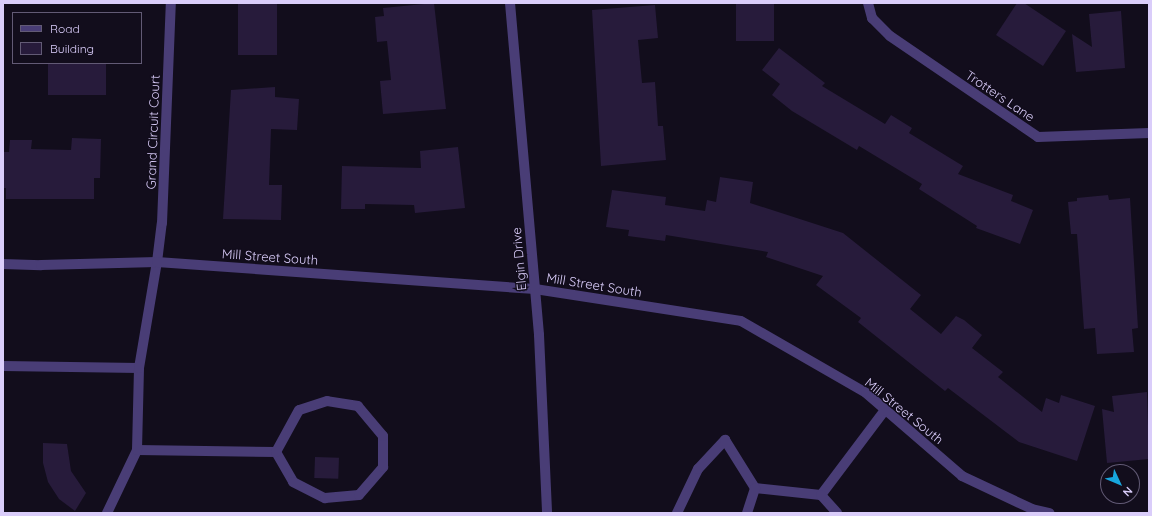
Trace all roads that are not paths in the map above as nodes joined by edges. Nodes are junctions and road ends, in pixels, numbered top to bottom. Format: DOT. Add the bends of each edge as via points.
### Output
graph roads {
  1 [pos="171,3"];
  2 [pos="510,3"];
  3 [pos="868,3"];
  4 [pos="1149,134"];
  5 [pos="157,262"];
  6 [pos="3,264"];
  7 [pos="535,289"];
  8 [pos="3,366"];
  9 [pos="139,368"];
  10 [pos="885,410"];
  11 [pos="137,450"];
  12 [pos="276,452"];
  13 [pos="755,488"];
  14 [pos="821,495"];
  15 [pos="107,513"];
  16 [pos="547,513"];
  17 [pos="677,513"];
  18 [pos="747,513"];
  19 [pos="837,513"];
  20 [pos="1050,513"];
  1 -- 5 [label="street, Grand Circuit Court" via="162,223"];
  2 -- 7 [label="street, Elgin Drive"];
  3 -- 4 [label="street, Trotters Lane" via="872,18 890,36 1038,137"];
  5 -- 6 [label="street, Mill Street South"];
  5 -- 7 [label="street, Mill Street South"];
  5 -- 9 [label="street, Grand Circuit Court"];
  7 -- 10 [label="street, Mill Street South" via="742,321 866,393"];
  7 -- 16 [label="street, Elgin Drive"];
  8 -- 9 [label="street"];
  9 -- 11 [label="street, Grand Circuit Court"];
  10 -- 14 [label="street"];
  10 -- 20 [label="street, Mill Street South" via="962,476 1032,509"];
  11 -- 12 [label="street"];
  11 -- 15 [label="street"];
  12 -- 12 [label="street" via="293,482 325,498 358,495 384,467 383,436 358,406 327,401 299,410"];
  13 -- 14 [label="street"];
  13 -- 17 [label="street" via="725,440 698,469"];
  13 -- 18 [label="street"];
  14 -- 19 [label="street"];
}
